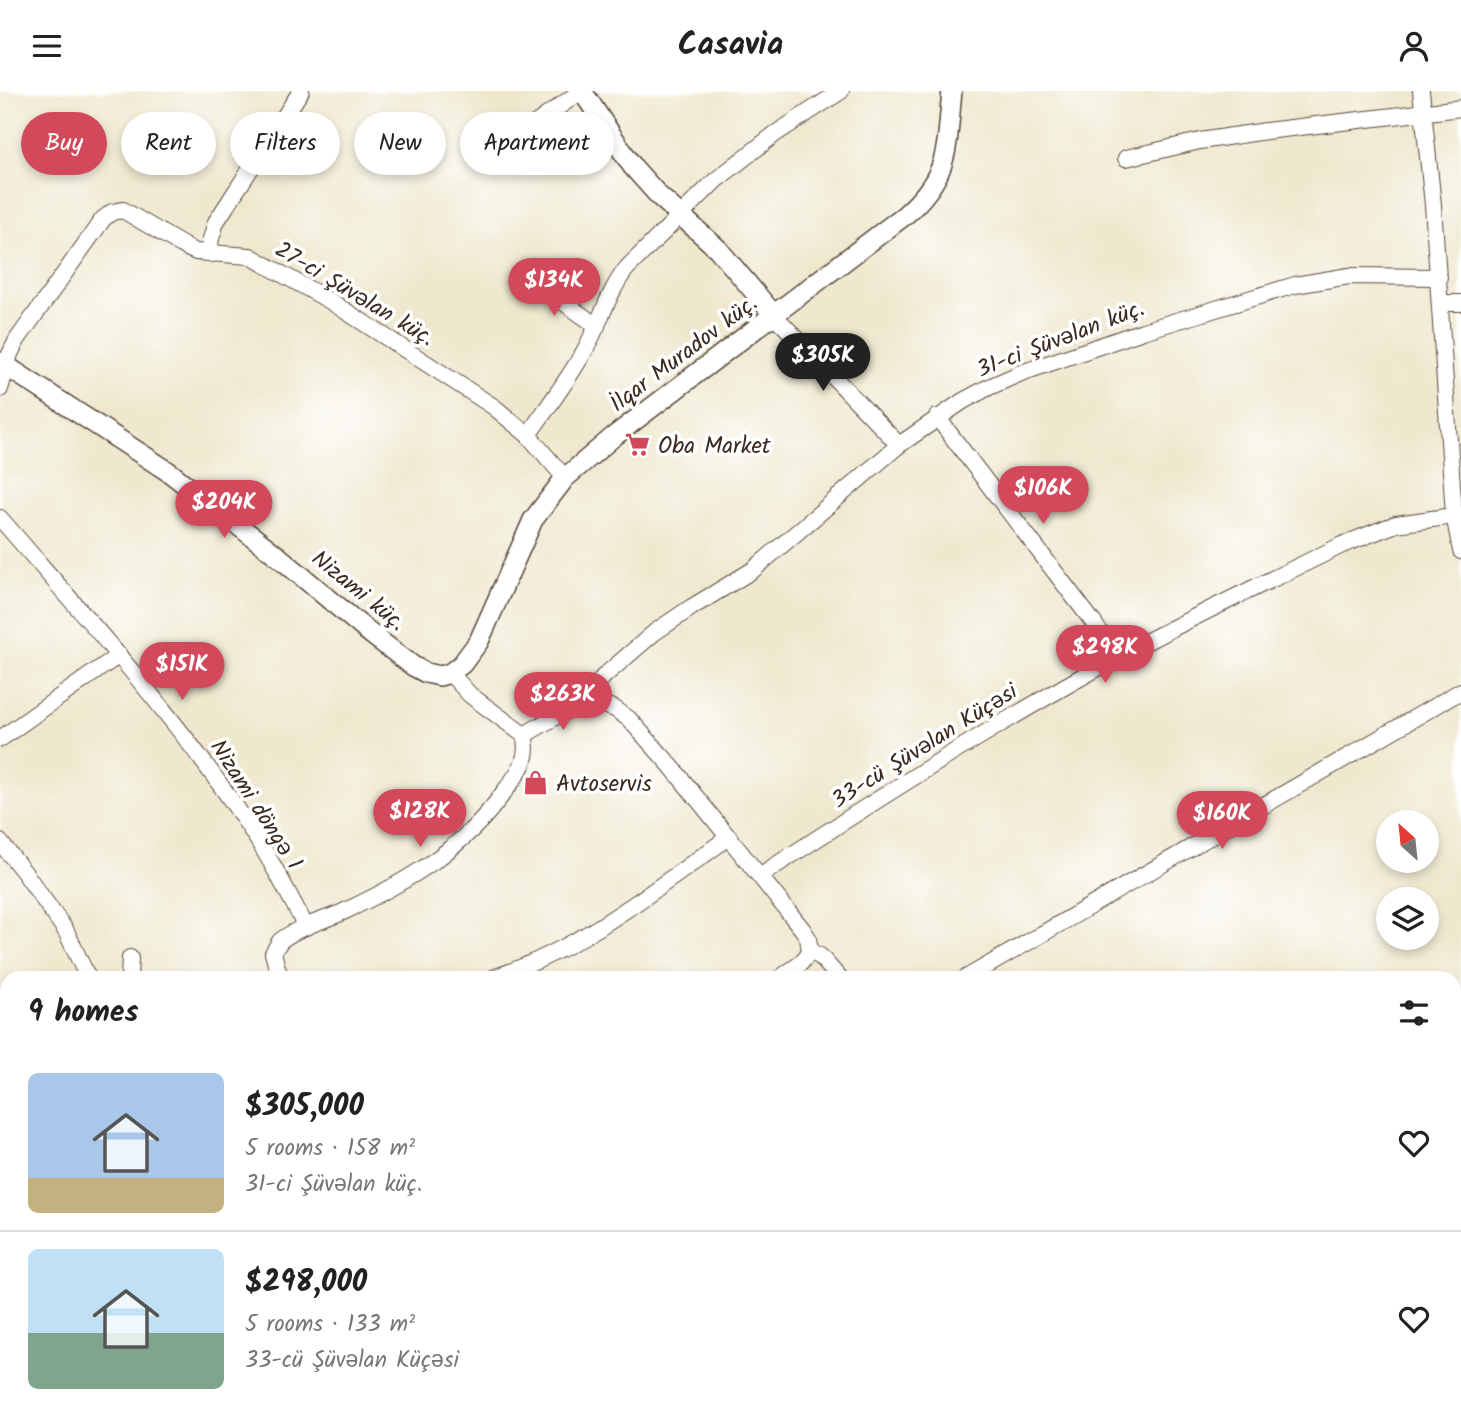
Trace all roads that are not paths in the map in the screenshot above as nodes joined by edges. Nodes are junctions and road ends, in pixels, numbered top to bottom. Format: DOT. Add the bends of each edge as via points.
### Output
graph roads {
  1 [pos="301,91"];
  2 [pos="581,91"];
  3 [pos="841,91"];
  4 [pos="952,91"];
  5 [pos="1421,91"];
  6 [pos="1461,108"];
  7 [pos="552,112"];
  8 [pos="1424,113"];
  9 [pos="1126,158"];
  10 [pos="680,214"];
  11 [pos="212,254"];
  12 [pos="1439,277"];
  13 [pos="532,280"];
  14 [pos="1440,303"];
  15 [pos="1461,303"];
  16 [pos="774,315"];
  17 [pos="597,326"];
  18 [pos="4,364"];
  19 [pos="0,389"];
  20 [pos="937,417"];
  21 [pos="528,435"];
  22 [pos="899,445"];
  23 [pos="565,478"];
  24 [pos="1458,515"];
  25 [pos="0,518"];
  26 [pos="1461,551"];
  27 [pos="119,655"];
  28 [pos="1116,657"];
  29 [pos="450,673"];
  30 [pos="1461,691"];
  31 [pos="591,700"];
  32 [pos="524,735"];
  33 [pos="0,739"];
  34 [pos="729,837"];
  35 [pos="0,842"];
  36 [pos="761,875"];
  37 [pos="306,927"];
  38 [pos="810,952"];
  39 [pos="130,958"];
  40 [pos="85,971"];
  41 [pos="129,971"];
  42 [pos="278,971"];
  43 [pos="512,971"];
  44 [pos="790,971"];
  45 [pos="833,971"];
  46 [pos="978,971"];
  1 -- 11 [label="street" via="216,222"];
  2 -- 7 [label="street"];
  2 -- 10 [label="street" via="633,167"];
  3 -- 10 [label="street" via="742,159"];
  4 -- 16 [label="street, İlqar Muradov küç." via="944,162 931,189 905,215"];
  5 -- 8 [label="street"];
  6 -- 8 [label="street"];
  8 -- 9 [label="street" via="1200,141"];
  8 -- 12 [label="street"];
  10 -- 16 [label="street" via="719,249"];
  10 -- 17 [label="street" via="620,277"];
  11 -- 18 [label="street, 27-ci Şüvəlan küç." via="187,248 123,210 112,212"];
  11 -- 21 [label="street, 27-ci Şüvəlan küç." via="250,256 330,301 486,401"];
  12 -- 14 [label="street"];
  12 -- 20 [label="street, 31-ci Şüvəlan küç." via="1349,275 1295,285 1021,373"];
  13 -- 17 [label="street"];
  14 -- 15 [label="street"];
  14 -- 24 [label="street"];
  16 -- 22 [label="street"];
  16 -- 23 [label="street, İlqar Muradov küç."];
  17 -- 21 [label="street"];
  18 -- 19 [label="street"];
  18 -- 29 [label="street, Nizami küç." via="169,472 414,666 432,675"];
  20 -- 22 [label="street, 31-ci Şüvəlan küç."];
  20 -- 28 [label="street"];
  21 -- 23 [label="street, 27-ci Şüvəlan küç."];
  22 -- 31 [label="street, 31-ci Şüvəlan küç." via="775,553 655,632 604,676"];
  23 -- 29 [label="street, İlqar Muradov küç." via="533,520 479,641"];
  24 -- 26 [label="street"];
  24 -- 28 [label="street, 33-cü Şüvəlan Küçəsi" via="1375,531"];
  25 -- 27 [label="street, Nizami döngə 1"];
  27 -- 33 [label="street"];
  27 -- 37 [label="street, Nizami döngə 1" via="183,733 248,825"];
  28 -- 36 [label="street, 33-cü Şüvəlan Küçəsi"];
  29 -- 32 [label="street" via="470,695"];
  30 -- 46 [label="street"];
  31 -- 32 [label="street"];
  31 -- 34 [label="street" via="629,719"];
  32 -- 37 [label="street" via="527,754 517,775 492,810 459,842 376,896"];
  34 -- 36 [label="street"];
  34 -- 43 [label="street" via="580,939"];
  35 -- 40 [label="street" via="66,931"];
  36 -- 38 [label="street" via="803,930"];
  37 -- 42 [label="street" via="275,947"];
  38 -- 44 [label="street"];
  38 -- 45 [label="street" via="820,955"];
  39 -- 41 [label="street"];
}
